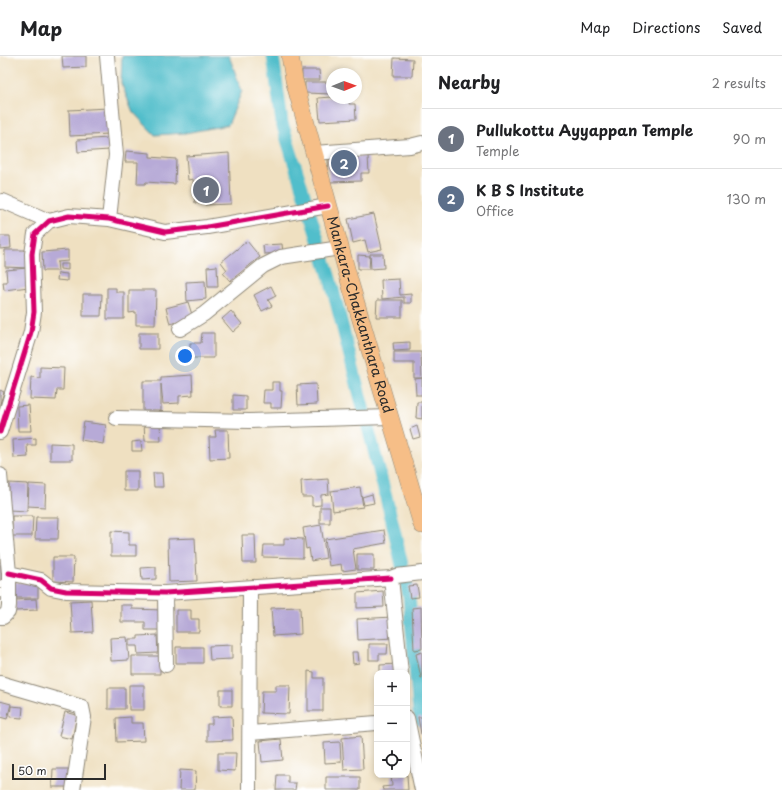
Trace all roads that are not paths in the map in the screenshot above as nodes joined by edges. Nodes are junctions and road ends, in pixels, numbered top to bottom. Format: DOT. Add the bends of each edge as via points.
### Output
graph roads {
  1 [pos="107,56"];
  2 [pos="290,56"];
  3 [pos="422,143"];
  4 [pos="314,153"];
  5 [pos="0,202"];
  6 [pos="326,207"];
  7 [pos="109,219"];
  8 [pos="49,221"];
  9 [pos="340,248"];
  10 [pos="180,329"];
  11 [pos="390,417"];
  12 [pos="116,418"];
  13 [pos="0,432"];
  14 [pos="0,475"];
  15 [pos="422,525"];
  16 [pos="9,573"];
  17 [pos="416,574"];
  18 [pos="393,577"];
  19 [pos="250,588"];
  20 [pos="165,593"];
  21 [pos="0,617"];
  22 [pos="166,665"];
  23 [pos="401,670"];
  24 [pos="0,683"];
  25 [pos="374,723"];
  26 [pos="410,732"];
  27 [pos="250,733"];
  28 [pos="73,790"];
  29 [pos="249,790"];
  30 [pos="422,790"];
  1 -- 7 [label="street" via="116,155"];
  2 -- 4 [label="main road, Mankara-Chakkanthara Road"];
  3 -- 4 [label="street"];
  4 -- 6 [label="main road, Mankara-Chakkanthara Road"];
  5 -- 8 [label="street" via="3,201"];
  6 -- 7 [label="street" via="164,232"];
  6 -- 9 [label="main road, Mankara-Chakkanthara Road"];
  7 -- 8 [label="street" via="69,216"];
  8 -- 13 [label="street" via="35,234 32,254 34,312 31,332"];
  9 -- 10 [label="street" via="282,257 263,266 204,314"];
  9 -- 11 [label="main road, Mankara-Chakkanthara Road"];
  11 -- 12 [label="street" via="250,421"];
  11 -- 15 [label="main road, Mankara-Chakkanthara Road"];
  14 -- 16 [label="street"];
  16 -- 20 [label="street" via="41,580 51,588 66,591"];
  16 -- 21 [label="street" via="8,612 4,617"];
  17 -- 18 [label="street"];
  18 -- 19 [label="street"];
  18 -- 23 [label="street"];
  19 -- 20 [label="street"];
  19 -- 27 [label="street"];
  20 -- 22 [label="street"];
  24 -- 28 [label="street" via="82,707 84,717"];
  25 -- 27 [label="street"];
  26 -- 30 [label="street"];
  27 -- 29 [label="street"];
}
